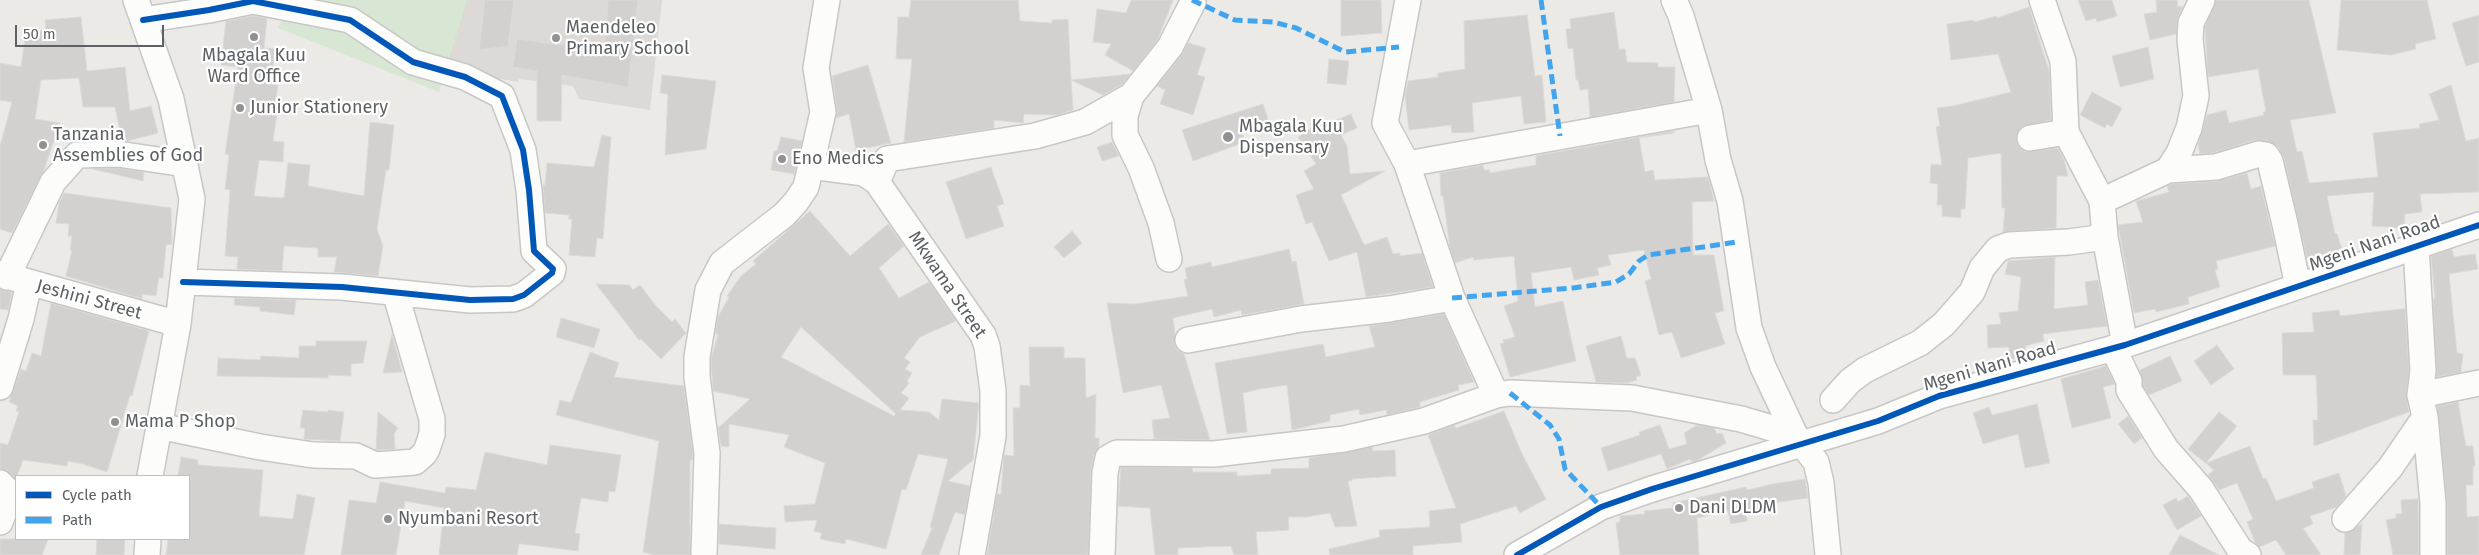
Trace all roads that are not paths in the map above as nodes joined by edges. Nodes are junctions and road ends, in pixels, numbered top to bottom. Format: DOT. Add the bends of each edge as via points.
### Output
graph roads {
  1 [pos="827,0"];
  2 [pos="1408,0"];
  3 [pos="1674,0"];
  4 [pos="2042,0"];
  5 [pos="2202,0"];
  6 [pos="1193,2"];
  7 [pos="139,10"];
  8 [pos="1131,96"];
  9 [pos="1709,110"];
  10 [pos="2066,132"];
  11 [pos="2030,138"];
  12 [pos="184,164"];
  13 [pos="1407,164"];
  14 [pos="811,166"];
  15 [pos="2168,170"];
  16 [pos="877,182"];
  17 [pos="2102,201"];
  18 [pos="2479,225"];
  19 [pos="2104,237"];
  20 [pos="2416,246"];
  21 [pos="1170,259"];
  22 [pos="12,278"];
  23 [pos="184,282"];
  24 [pos="2298,286"];
  25 [pos="395,292"];
  26 [pos="1452,298"];
  27 [pos="178,324"];
  28 [pos="1188,340"];
  29 [pos="2119,346"];
  30 [pos="2479,383"];
  31 [pos="0,388"];
  32 [pos="1496,395"];
  33 [pos="1833,400"];
  34 [pos="2423,406"];
  35 [pos="159,426"];
  36 [pos="1799,439"];
  37 [pos="150,475"];
  38 [pos="0,483"];
  39 [pos="2345,519"];
  40 [pos="0,522"];
  41 [pos="148,540"];
  42 [pos="147,555"];
  43 [pos="704,555"];
  44 [pos="972,555"];
  45 [pos="1102,555"];
  46 [pos="1517,555"];
  47 [pos="1828,555"];
  48 [pos="2248,555"];
  49 [pos="2433,555"];
  1 -- 14 [label="street" via="816,68 823,112"];
  2 -- 13 [label="street" via="1385,123"];
  3 -- 9 [label="street"];
  4 -- 10 [label="street" via="2063,61"];
  5 -- 15 [label="street" via="2191,23 2196,96 2182,145"];
  6 -- 8 [label="street" via="1170,47"];
  7 -- 12 [label="street" via="171,99"];
  7 -- 25 [label="street" via="210,10 252,1 350,20 413,62 465,77 502,96 522,150 534,251 552,266 553,272 524,295 513,299 470,300"];
  8 -- 16 [label="street" via="1085,122 1035,136 887,159"];
  8 -- 21 [label="street" via="1125,116 1125,135 1162,224"];
  9 -- 13 [label="street"];
  9 -- 36 [label="street" via="1730,201 1749,328 1763,367"];
  10 -- 11 [label="street"];
  10 -- 17 [label="street"];
  12 -- 22 [label="street" via="118,154 81,154 74,157 53,182"];
  12 -- 23 [label="street" via="192,199"];
  13 -- 26 [label="street"];
  14 -- 16 [label="street" via="864,173"];
  14 -- 43 [label="street" via="806,187 796,202 722,263 708,290 697,363 707,453"];
  15 -- 17 [label="street"];
  15 -- 24 [label="street" via="2216,167 2259,154 2266,155 2286,224"];
  16 -- 44 [label="street, Mkwama Street" via="983,335 987,346 993,391 993,436"];
  17 -- 19 [label="street"];
  18 -- 20 [label="street, Mgeni Nani Road"];
  19 -- 29 [label="street"];
  19 -- 33 [label="street" via="2009,245 1998,249 1982,268 1972,292 1944,324 1920,343 1865,370"];
  20 -- 24 [label="street, Mgeni Nani Road"];
  20 -- 34 [label="street"];
  22 -- 27 [label="street, Jeshini Street"];
  22 -- 31 [label="street" via="21,319"];
  23 -- 25 [label="street"];
  23 -- 27 [label="street"];
  24 -- 29 [label="street, Mgeni Nani Road"];
  25 -- 35 [label="street" via="432,419 432,434 426,449 414,462 375,465 356,456 312,455"];
  26 -- 28 [label="street" via="1301,319"];
  26 -- 32 [label="street"];
  27 -- 35 [label="street"];
  29 -- 36 [label="street, Mgeni Nani Road" via="1939,396 1878,420"];
  29 -- 48 [label="street" via="2129,390 2166,449 2201,489 2240,550"];
  30 -- 34 [label="street"];
  32 -- 36 [label="street" via="1533,393 1632,398 1741,419"];
  32 -- 45 [label="street" via="1424,421 1344,439 1214,454 1113,454 1108,458 1105,473"];
  34 -- 39 [label="street" via="2390,468"];
  34 -- 49 [label="street" via="2433,503"];
  35 -- 37 [label="street"];
  36 -- 46 [label="street, Mgeni Nani Road" via="1601,507"];
  36 -- 47 [label="street" via="1816,462"];
  38 -- 40 [label="street" via="8,491 9,498"];
  41 -- 42 [label="street"];
}
